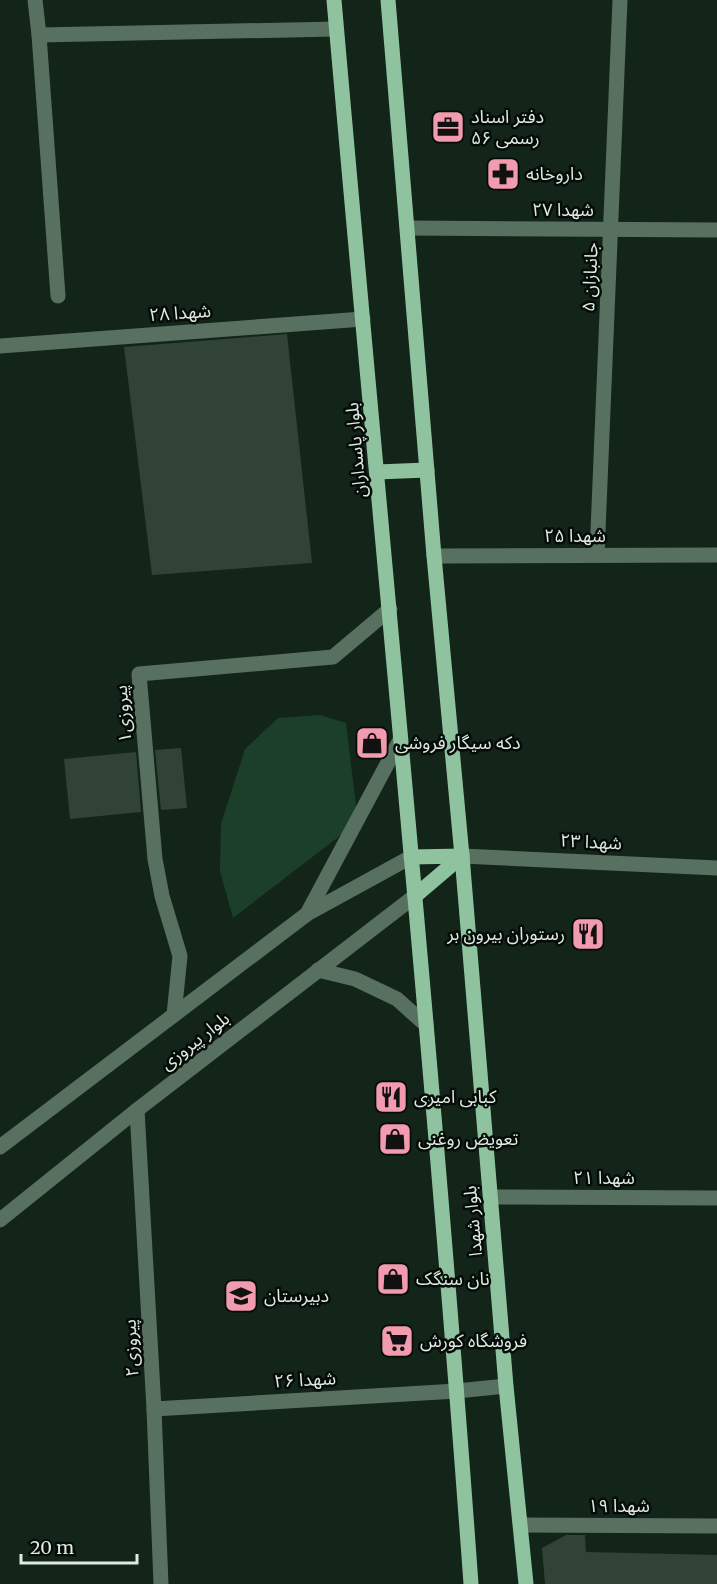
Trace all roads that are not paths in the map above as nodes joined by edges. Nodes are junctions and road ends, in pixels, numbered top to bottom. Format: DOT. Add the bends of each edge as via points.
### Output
graph roads {
  1 [pos="35,0"];
  2 [pos="334,0"];
  3 [pos="388,0"];
  4 [pos="620,0"];
  5 [pos="336,28"];
  6 [pos="39,36"];
  7 [pos="408,228"];
  8 [pos="612,229"];
  9 [pos="717,230"];
  10 [pos="57,296"];
  11 [pos="363,319"];
  12 [pos="0,346"];
  13 [pos="427,470"];
  14 [pos="377,471"];
  15 [pos="597,555"];
  16 [pos="717,555"];
  17 [pos="434,556"];
  18 [pos="390,609"];
  19 [pos="400,740"];
  20 [pos="462,856"];
  21 [pos="411,857"];
  22 [pos="717,868"];
  23 [pos="415,896"];
  24 [pos="307,914"];
  25 [pos="318,970"];
  26 [pos="174,1015"];
  27 [pos="426,1025"];
  28 [pos="137,1110"];
  29 [pos="0,1147"];
  30 [pos="491,1197"];
  31 [pos="717,1198"];
  32 [pos="0,1220"];
  33 [pos="506,1386"];
  34 [pos="457,1390"];
  35 [pos="154,1409"];
  36 [pos="521,1525"];
  37 [pos="717,1526"];
  38 [pos="161,1584"];
  39 [pos="471,1584"];
  40 [pos="526,1584"];
  1 -- 6 [label="street"];
  2 -- 5 [label="main road, بلوار پاسداران"];
  3 -- 7 [label="main road"];
  4 -- 8 [label="street, جانبازان ۵"];
  5 -- 6 [label="street"];
  5 -- 11 [label="main road, بلوار پاسداران"];
  6 -- 10 [label="street"];
  7 -- 8 [label="street, شهدا ۲۷"];
  7 -- 13 [label="main road"];
  8 -- 9 [label="street, شهدا ۲۷"];
  8 -- 15 [label="street, جانبازان ۵"];
  11 -- 12 [label="street, شهدا ۲۸"];
  11 -- 14 [label="main road, بلوار پاسداران"];
  13 -- 14 [label="main road"];
  13 -- 17 [label="main road"];
  14 -- 18 [label="main road, بلوار پاسداران"];
  15 -- 16 [label="street, شهدا ۲۵"];
  15 -- 17 [label="street, شهدا ۲۵"];
  17 -- 20 [label="main road"];
  18 -- 19 [label="main road, بلوار پاسداران"];
  18 -- 26 [label="street, پیروزی۱" via="333,657 139,674 155,859 180,956"];
  19 -- 21 [label="main road, بلوار پاسداران"];
  19 -- 24 [label="street"];
  20 -- 21 [label="main road"];
  20 -- 22 [label="street, شهدا ۲۳"];
  20 -- 23 [label="main road"];
  20 -- 30 [label="main road, بلوار شهدا"];
  21 -- 23 [label="main road, بلوار پاسداران"];
  21 -- 24 [label="street, بلوار پیروزی"];
  23 -- 25 [label="street, بلوار پیروزی"];
  23 -- 27 [label="main road, بلوار شهدا"];
  24 -- 26 [label="street, بلوار پیروزی"];
  25 -- 27 [label="street" via="355,979 397,999"];
  25 -- 28 [label="street, بلوار پیروزی"];
  26 -- 29 [label="street, بلوار پیروزی"];
  27 -- 34 [label="main road, بلوار شهدا"];
  28 -- 32 [label="street, بلوار پیروزی"];
  28 -- 35 [label="street, پیروزی۲"];
  30 -- 31 [label="street, شهدا ۲۱"];
  30 -- 33 [label="main road, بلوار شهدا"];
  33 -- 34 [label="street, شهدا ۲۶"];
  33 -- 36 [label="main road, بلوار شهدا"];
  34 -- 35 [label="street, شهدا ۲۶"];
  34 -- 39 [label="main road, بلوار شهدا"];
  35 -- 38 [label="street, پیروزی۲"];
  36 -- 37 [label="street, شهدا ۱۹"];
  36 -- 40 [label="main road, بلوار شهدا"];
}
